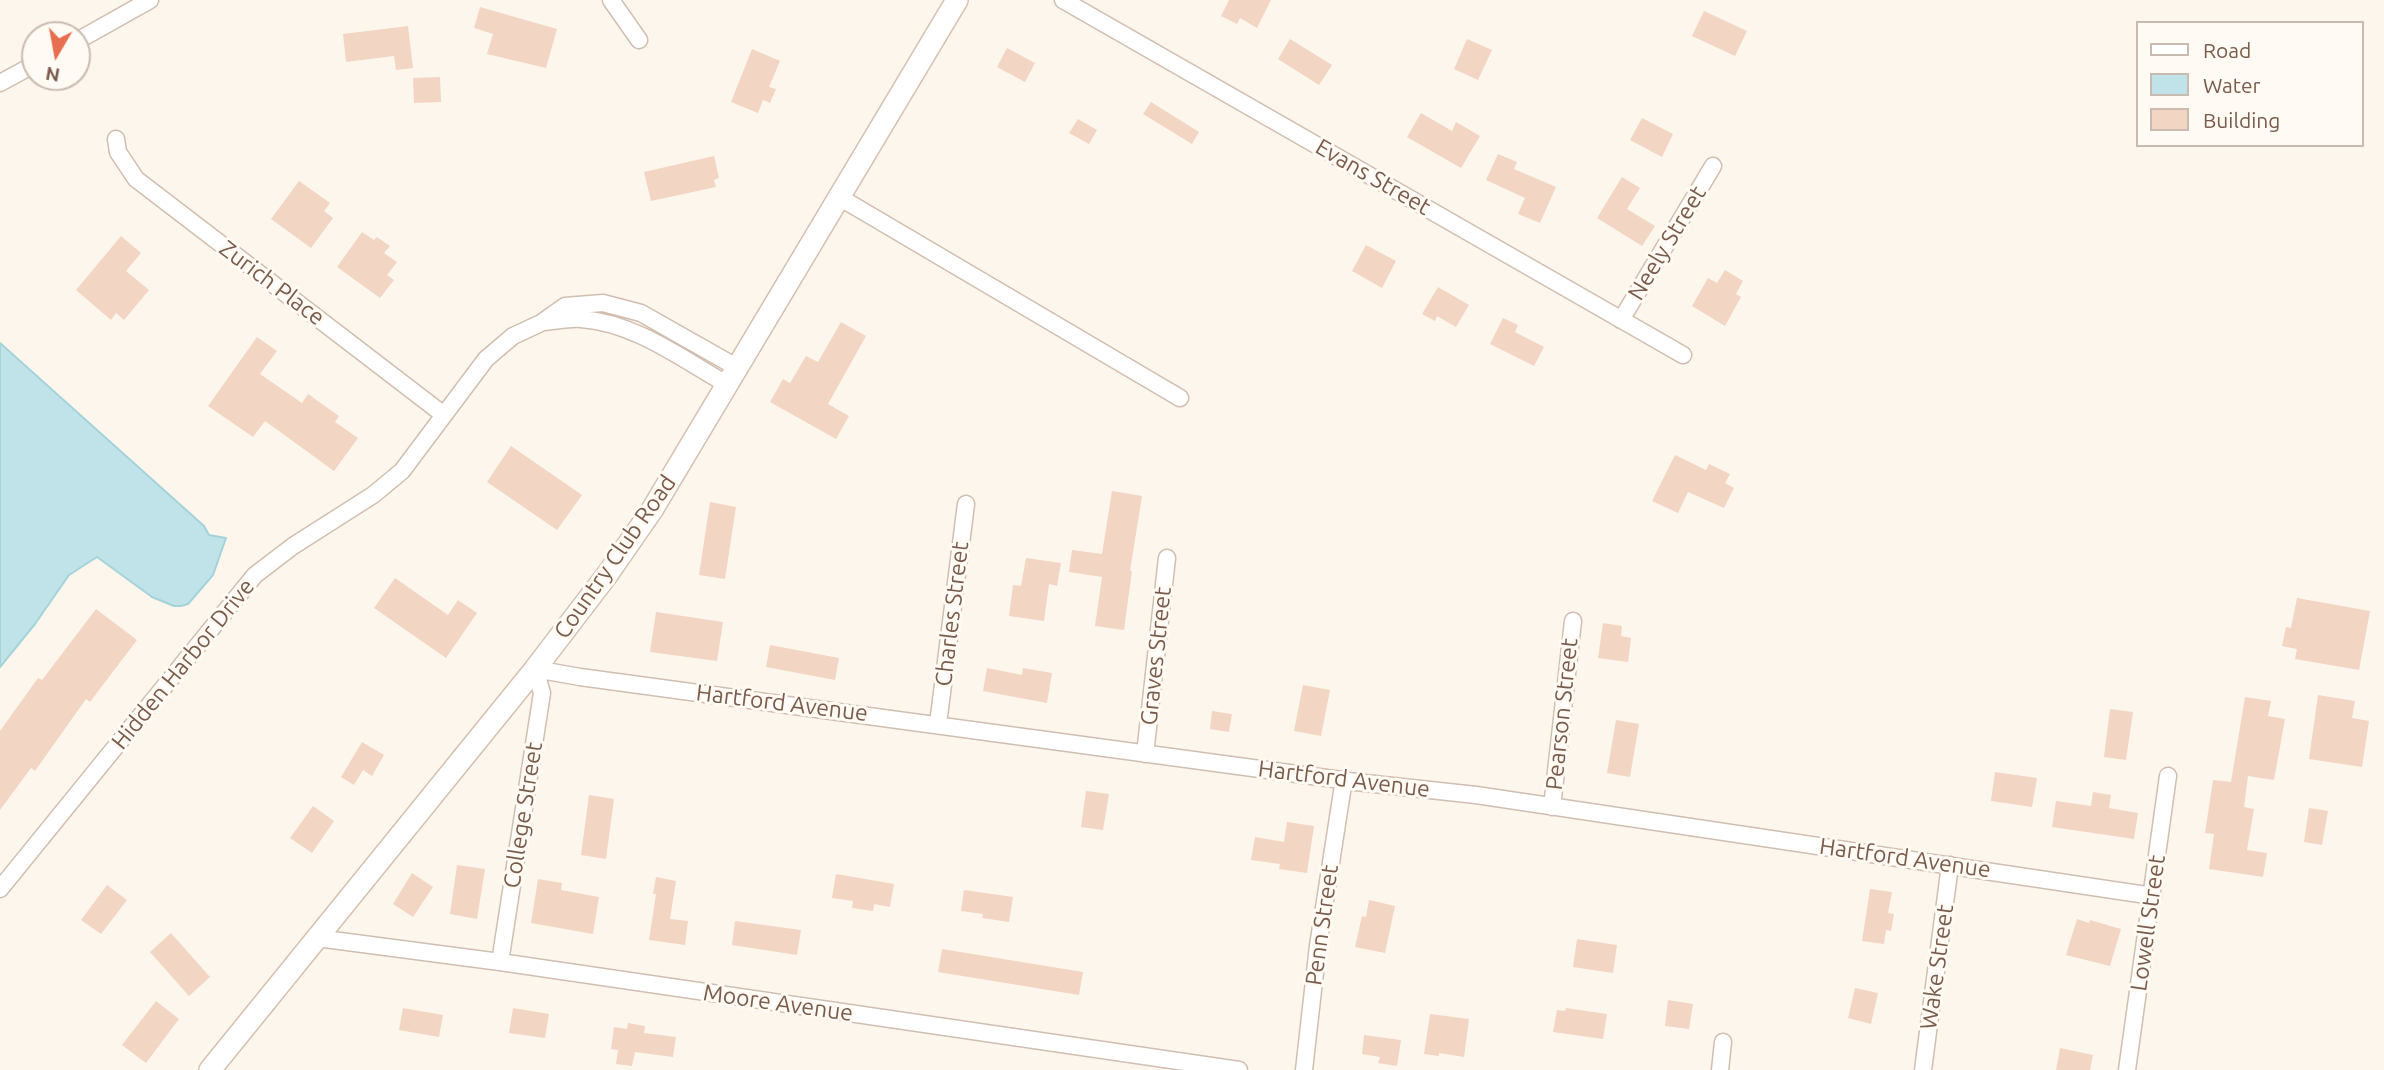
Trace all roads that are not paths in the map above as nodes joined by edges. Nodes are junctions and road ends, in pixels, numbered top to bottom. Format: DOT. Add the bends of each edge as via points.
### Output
graph roads {
  1 [pos="150,0"];
  2 [pos="611,0"];
  3 [pos="957,0"];
  4 [pos="1063,0"];
  5 [pos="91,33"];
  6 [pos="639,40"];
  7 [pos="21,72"];
  8 [pos="0,83"];
  9 [pos="116,139"];
  10 [pos="1713,166"];
  11 [pos="839,197"];
  12 [pos="1621,320"];
  13 [pos="1683,355"];
  14 [pos="733,377"];
  15 [pos="1180,398"];
  16 [pos="444,415"];
  17 [pos="966,503"];
  18 [pos="1167,558"];
  19 [pos="1573,621"];
  20 [pos="535,669"];
  21 [pos="938,724"];
  22 [pos="1145,754"];
  23 [pos="2168,776"];
  24 [pos="1344,779"];
  25 [pos="1552,807"];
  26 [pos="1950,865"];
  27 [pos="0,889"];
  28 [pos="2152,896"];
  29 [pos="317,938"];
  30 [pos="500,962"];
  31 [pos="1723,1042"];
  32 [pos="209,1070"];
  33 [pos="1240,1070"];
  34 [pos="1304,1070"];
  35 [pos="1720,1070"];
  36 [pos="1923,1070"];
  37 [pos="2127,1070"];
  1 -- 5 [label="street"];
  2 -- 6 [label="street"];
  3 -- 11 [label="street, Country Club Road"];
  4 -- 12 [label="street, Evans Street"];
  7 -- 8 [label="street"];
  9 -- 16 [label="street, Zurich Place" via="118,152 136,179"];
  10 -- 12 [label="street, Neely Street"];
  11 -- 14 [label="street, Country Club Road"];
  11 -- 15 [label="street"];
  12 -- 13 [label="street, Evans Street"];
  14 -- 16 [label="street, Hidden Harbor Drive" via="641,313 603,303 565,306 513,336 486,359"];
  14 -- 20 [label="street, Country Club Road" via="644,521"];
  16 -- 27 [label="street, Hidden Harbor Drive" via="402,471 255,575"];
  17 -- 21 [label="street, Charles Street"];
  18 -- 22 [label="street, Graves Street"];
  19 -- 25 [label="street, Pearson Street"];
  20 -- 21 [label="street, Hartford Avenue"];
  20 -- 29 [label="street, Country Club Road"];
  20 -- 30 [label="street, College Street" via="542,694"];
  21 -- 22 [label="street, Hartford Avenue"];
  22 -- 24 [label="street, Hartford Avenue"];
  23 -- 28 [label="street, Lowell Street"];
  24 -- 25 [label="street, Hartford Avenue"];
  24 -- 34 [label="street, Penn Street"];
  25 -- 26 [label="street, Hartford Avenue"];
  26 -- 28 [label="street, Hartford Avenue"];
  26 -- 36 [label="street, Wake Street"];
  28 -- 37 [label="street, Lowell Street"];
  29 -- 30 [label="street, Moore Avenue"];
  29 -- 32 [label="street, Country Club Road"];
  30 -- 33 [label="street, Moore Avenue"];
  31 -- 35 [label="street"];
}
